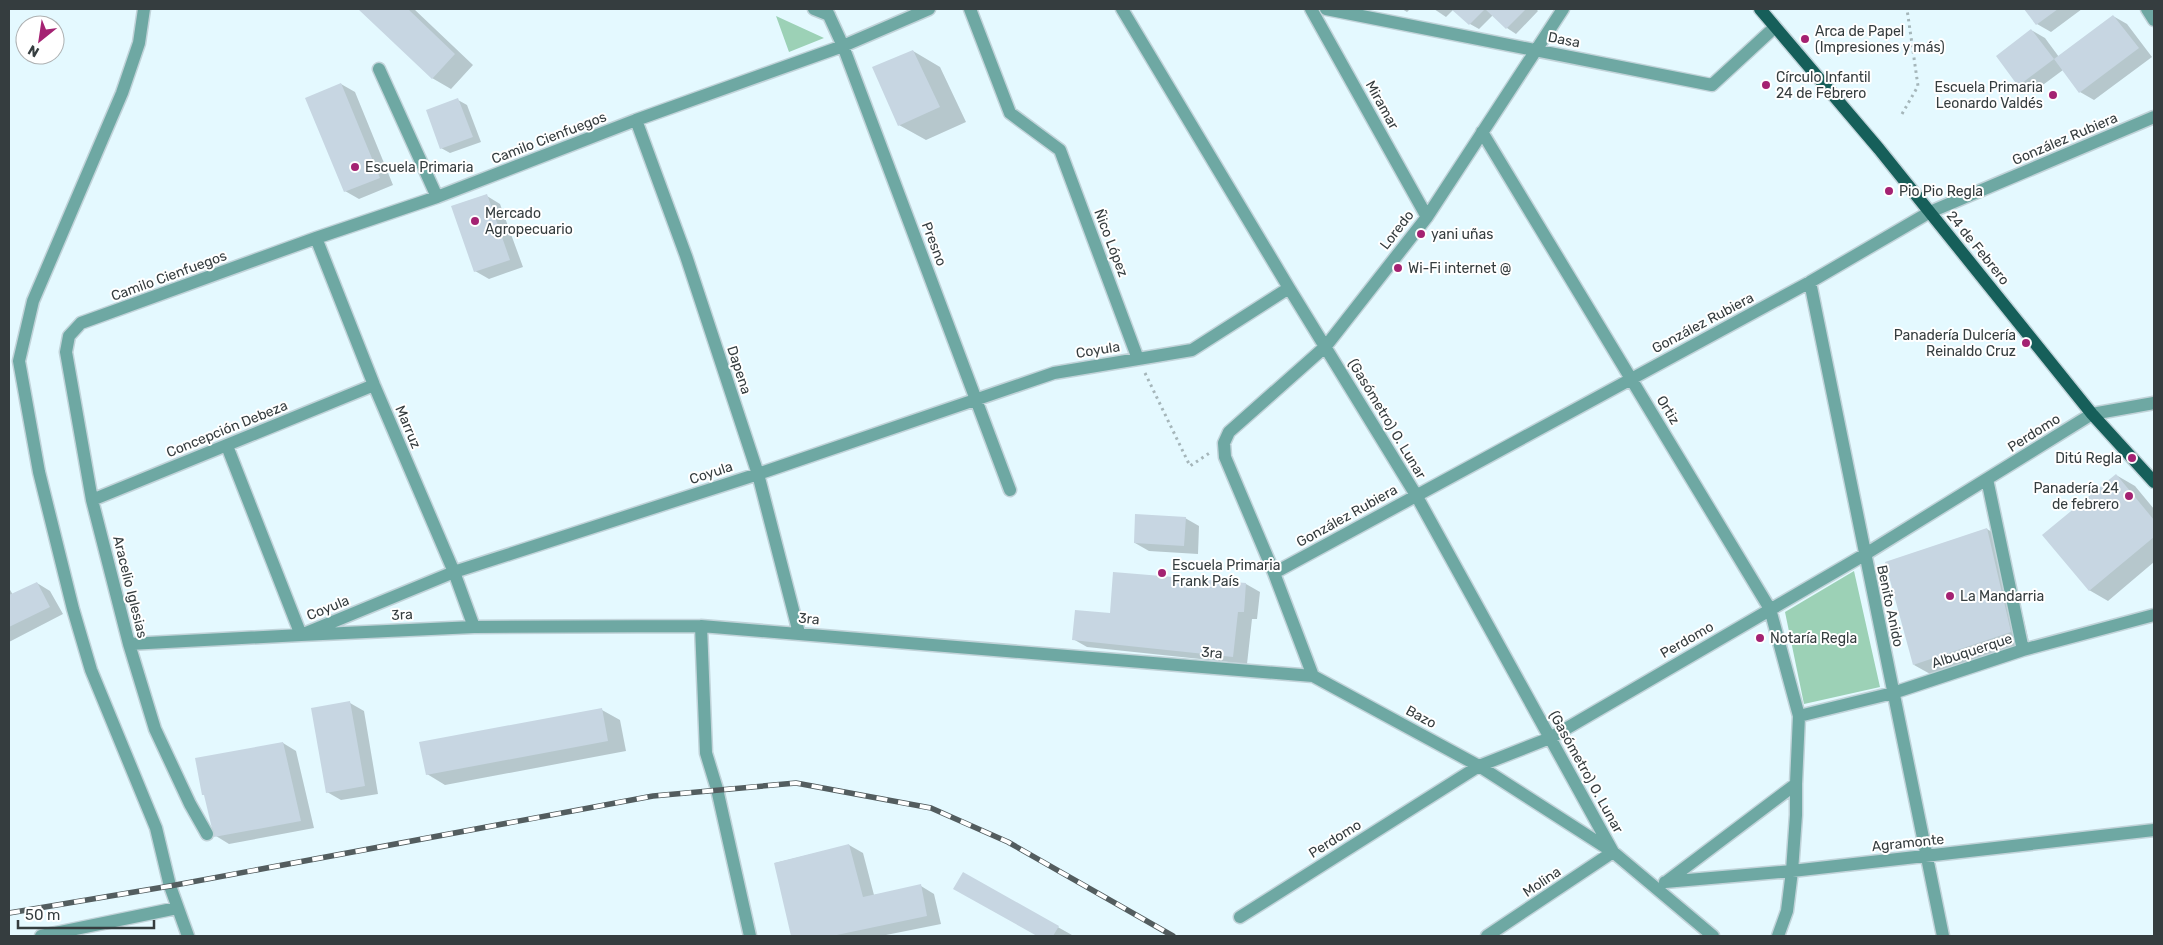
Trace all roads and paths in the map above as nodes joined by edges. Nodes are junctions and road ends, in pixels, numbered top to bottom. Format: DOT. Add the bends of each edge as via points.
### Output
graph roads {
  1 [pos="144,9"];
  2 [pos="814,9"];
  3 [pos="929,9"];
  4 [pos="970,9"];
  5 [pos="1122,9"];
  6 [pos="1311,9"];
  7 [pos="1326,9"];
  8 [pos="1563,9"];
  9 [pos="1760,9"];
  10 [pos="1907,9"];
  11 [pos="2147,9"];
  12 [pos="828,12"];
  13 [pos="2154,20"];
  14 [pos="1775,27"];
  15 [pos="843,46"];
  16 [pos="1536,50"];
  17 [pos="379,69"];
  18 [pos="1902,114"];
  19 [pos="2154,117"];
  20 [pos="636,120"];
  21 [pos="1482,132"];
  22 [pos="437,197"];
  23 [pos="1930,212"];
  24 [pos="1427,217"];
  25 [pos="316,238"];
  26 [pos="1810,282"];
  27 [pos="1289,288"];
  28 [pos="68,336"];
  29 [pos="1326,346"];
  30 [pos="1138,359"];
  31 [pos="14,362"];
  32 [pos="1631,378"];
  33 [pos="374,385"];
  34 [pos="976,398"];
  35 [pos="2154,403"];
  36 [pos="2092,414"];
  37 [pos="1224,443"];
  38 [pos="227,446"];
  39 [pos="758,474"];
  40 [pos="1987,479"];
  41 [pos="2154,482"];
  42 [pos="1010,490"];
  43 [pos="1416,495"];
  44 [pos="92,500"];
  45 [pos="1864,555"];
  46 [pos="454,572"];
  47 [pos="1274,572"];
  48 [pos="1770,609"];
  49 [pos="2154,615"];
  50 [pos="701,626"];
  51 [pos="474,627"];
  52 [pos="798,633"];
  53 [pos="301,635"];
  54 [pos="129,644"];
  55 [pos="2023,650"];
  56 [pos="1313,676"];
  57 [pos="1893,692"];
  58 [pos="1799,716"];
  59 [pos="1550,738"];
  60 [pos="1479,766"];
  61 [pos="1796,784"];
  62 [pos="2154,830"];
  63 [pos="207,834"];
  64 [pos="1613,852"];
  65 [pos="1926,856"];
  66 [pos="1792,870"];
  67 [pos="1661,886"];
  68 [pos="177,908"];
  69 [pos="1240,917"];
  70 [pos="40,936"];
  71 [pos="188,936"];
  72 [pos="750,936"];
  73 [pos="1488,936"];
  74 [pos="1714,936"];
  75 [pos="1778,936"];
  76 [pos="1943,936"];
  1 -- 31 [label="street" via="139,43 122,93 33,301"];
  2 -- 12 [label="street"];
  3 -- 15 [label="street, Camilo Cienfuegos"];
  4 -- 30 [label="street, Ñico López" via="1010,113 1060,150"];
  5 -- 27 [label="street, (Gasómetro) O. Lunar"];
  6 -- 24 [label="street, Miramar"];
  7 -- 16 [label="street, Dasa"];
  8 -- 16 [label="street, Loredo"];
  9 -- 14 [label="main road, 24 de Febrero"];
  10 -- 18 [label="path" via="1918,86"];
  11 -- 13 [label="street"];
  12 -- 15 [label="street, Presno"];
  14 -- 16 [label="street, Dasa" via="1712,85"];
  14 -- 23 [label="main road, 24 de Febrero"];
  15 -- 20 [label="street, Camilo Cienfuegos"];
  15 -- 34 [label="street, Presno"];
  16 -- 21 [label="street, Loredo"];
  17 -- 22 [label="street"];
  19 -- 23 [label="street, González Rubiera"];
  20 -- 22 [label="street, Camilo Cienfuegos"];
  20 -- 39 [label="street, Dapena" via="686,256"];
  21 -- 24 [label="street, Loredo"];
  21 -- 32 [label="street, Ortiz"];
  22 -- 25 [label="street, Camilo Cienfuegos"];
  23 -- 26 [label="street, González Rubiera"];
  23 -- 36 [label="main road, 24 de Febrero"];
  24 -- 29 [label="street, Loredo"];
  25 -- 28 [label="street, Camilo Cienfuegos" via="81,323"];
  25 -- 33 [label="street, Marruz"];
  26 -- 32 [label="street, González Rubiera"];
  26 -- 45 [label="street, Benito Anido"];
  27 -- 29 [label="street, (Gasómetro) O. Lunar"];
  27 -- 30 [label="street, Coyula" via="1192,350"];
  28 -- 44 [label="street, Aracelio Iglesias" via="66,352"];
  29 -- 37 [label="street, Loredo" via="1230,432"];
  29 -- 43 [label="street, (Gasómetro) O. Lunar"];
  30 -- 34 [label="street, Coyula" via="1054,373"];
  30 -- 37 [label="path" via="1190,466"];
  31 -- 68 [label="street" via="91,670 156,828"];
  32 -- 43 [label="street, González Rubiera"];
  32 -- 48 [label="street, Ortiz"];
  33 -- 38 [label="street, Concepción Debeza"];
  33 -- 46 [label="street, Marruz"];
  34 -- 39 [label="street, Coyula"];
  34 -- 42 [label="street, Presno"];
  35 -- 36 [label="street, Perdomo"];
  36 -- 40 [label="street, Perdomo"];
  36 -- 41 [label="main road, 24 de Febrero"];
  37 -- 47 [label="street" via="1224,457"];
  38 -- 44 [label="street, Concepción Debeza"];
  38 -- 53 [label="street"];
  39 -- 46 [label="street, Coyula"];
  39 -- 52 [label="street, Dapena"];
  40 -- 45 [label="street, Perdomo"];
  40 -- 55 [label="street"];
  43 -- 47 [label="street, González Rubiera"];
  43 -- 59 [label="street, (Gasómetro) O. Lunar"];
  44 -- 54 [label="street, Aracelio Iglesias"];
  45 -- 48 [label="street, Perdomo"];
  45 -- 57 [label="street, Benito Anido"];
  46 -- 51 [label="street, Marruz"];
  46 -- 53 [label="street, Coyula"];
  47 -- 56 [label="street"];
  48 -- 58 [label="street, Ortiz"];
  48 -- 59 [label="street, Perdomo"];
  49 -- 55 [label="street, Albuquerque"];
  50 -- 51 [label="street, 3ra"];
  50 -- 52 [label="street, 3ra"];
  50 -- 72 [label="street" via="706,753"];
  51 -- 53 [label="street, 3ra"];
  52 -- 56 [label="street, 3ra"];
  53 -- 54 [label="street, Coyula"];
  54 -- 63 [label="street, Aracelio Iglesias" via="154,729"];
  55 -- 57 [label="street, Albuquerque"];
  56 -- 60 [label="street, Bazo"];
  57 -- 58 [label="street, Albuquerque"];
  57 -- 65 [label="street, Benito Anido"];
  58 -- 61 [label="street, Ortiz"];
  59 -- 60 [label="street, Perdomo"];
  59 -- 64 [label="street, (Gasómetro) O. Lunar"];
  60 -- 64 [label="street, Bazo"];
  60 -- 69 [label="street, Perdomo"];
  61 -- 66 [label="street, Ortiz"];
  61 -- 67 [label="street"];
  62 -- 65 [label="street, Agramonte"];
  64 -- 67 [label="street, Bazo"];
  64 -- 73 [label="street, Molina"];
  65 -- 66 [label="street, Agramonte"];
  65 -- 76 [label="street, Benito Anido"];
  66 -- 67 [label="street, Agramonte"];
  66 -- 75 [label="street, Ortiz" via="1788,912"];
  67 -- 74 [label="street, Bazo"];
  68 -- 70 [label="street"];
  68 -- 71 [label="street"];
}
